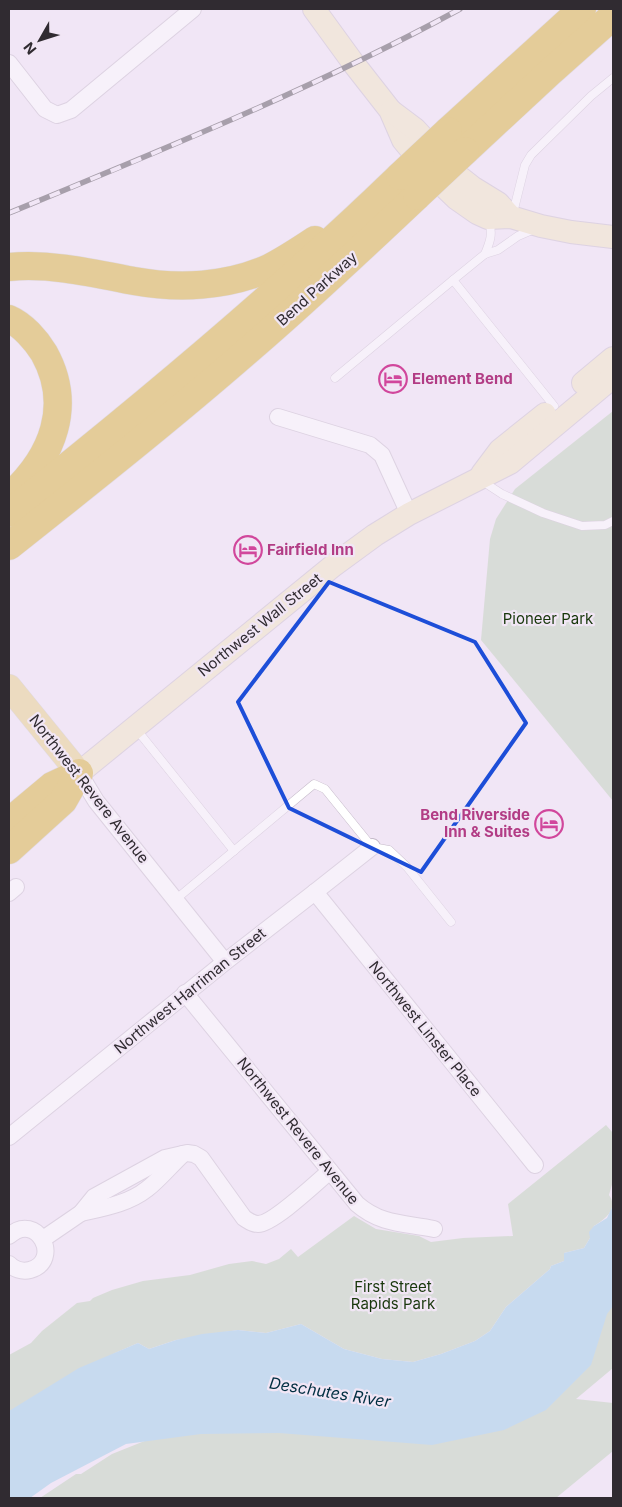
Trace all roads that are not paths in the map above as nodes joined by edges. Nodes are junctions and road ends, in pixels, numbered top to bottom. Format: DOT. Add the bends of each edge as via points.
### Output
graph roads {
  1 [pos="193,9"];
  2 [pos="314,9"];
  3 [pos="582,9"];
  4 [pos="613,16"];
  5 [pos="9,63"];
  6 [pos="613,78"];
  7 [pos="434,164"];
  8 [pos="371,204"];
  9 [pos="512,217"];
  10 [pos="488,218"];
  11 [pos="541,226"];
  12 [pos="613,237"];
  13 [pos="484,254"];
  14 [pos="9,267"];
  15 [pos="453,280"];
  16 [pos="9,319"];
  17 [pos="613,358"];
  18 [pos="613,377"];
  19 [pos="334,378"];
  20 [pos="554,406"];
  21 [pos="278,417"];
  22 [pos="524,451"];
  23 [pos="479,478"];
  24 [pos="9,497"];
  25 [pos="9,513"];
  26 [pos="409,514"];
  27 [pos="613,521"];
  28 [pos="9,546"];
  29 [pos="9,687"];
  30 [pos="135,728"];
  31 [pos="79,773"];
  32 [pos="9,822"];
  33 [pos="372,847"];
  34 [pos="9,850"];
  35 [pos="234,851"];
  36 [pos="315,892"];
  37 [pos="175,900"];
  38 [pos="451,922"];
  39 [pos="225,962"];
  40 [pos="185,993"];
  41 [pos="9,1137"];
  42 [pos="535,1165"];
  43 [pos="330,1171"];
  44 [pos="434,1229"];
  45 [pos="10,1232"];
  46 [pos="42,1239"];
  47 [pos="9,1264"];
  1 -- 5 [label="street" via="71,110 57,115 45,109"];
  2 -- 7 [label="main road" via="390,110 415,129"];
  3 -- 7 [label="highway, Bend Parkway"];
  4 -- 7 [label="highway, Bend Parkway" via="549,73"];
  6 -- 9 [label="lane" via="531,155 525,165"];
  7 -- 8 [label="highway, Bend Parkway"];
  7 -- 9 [label="main road" via="498,203"];
  7 -- 10 [label="main road" via="457,199"];
  7 -- 28 [label="highway, Bend Parkway" via="308,297 232,365"];
  8 -- 14 [label="highway" via="269,268 243,278 209,284 173,285 69,269"];
  8 -- 25 [label="highway, Bend Parkway" via="232,331"];
  9 -- 10 [label="main road"];
  9 -- 11 [label="main road"];
  10 -- 13 [label="lane" via="492,231"];
  11 -- 12 [label="main road"];
  11 -- 13 [label="lane" via="498,250"];
  13 -- 15 [label="lane"];
  15 -- 19 [label="lane"];
  15 -- 20 [label="lane"];
  16 -- 24 [label="highway" via="38,343 51,366 58,391 58,419 48,448 30,476"];
  17 -- 20 [label="main road, Northwest Wall Street"];
  18 -- 22 [label="main road, Northwest Wall Street"];
  20 -- 22 [label="main road" via="555,415 534,434"];
  20 -- 23 [label="main road, Northwest Wall Street" via="500,450"];
  21 -- 26 [label="street" via="370,445 382,455"];
  22 -- 23 [label="main road, Northwest Wall Street" via="510,463"];
  23 -- 26 [label="main road, Northwest Wall Street"];
  23 -- 27 [label="lane" via="502,494 582,526 605,525"];
  26 -- 30 [label="main road, Northwest Wall Street" via="334,565"];
  29 -- 31 [label="main road, Northwest Revere Avenue"];
  30 -- 31 [label="main road, Northwest Wall Street"];
  30 -- 35 [label="lane"];
  31 -- 32 [label="highway" via="52,786"];
  31 -- 34 [label="highway" via="63,801"];
  31 -- 37 [label="street, Northwest Revere Avenue" via="96,800"];
  33 -- 35 [label="lane" via="325,789 314,784"];
  33 -- 36 [label="street, Northwest Harriman Street"];
  33 -- 38 [label="lane" via="389,850 407,867"];
  35 -- 37 [label="lane"];
  36 -- 39 [label="street, Northwest Harriman Street"];
  36 -- 42 [label="street, Northwest Linster Place"];
  37 -- 39 [label="street, Northwest Revere Avenue"];
  39 -- 40 [label="street, Northwest Harriman Street"];
  40 -- 41 [label="street, Northwest Harriman Street"];
  40 -- 43 [label="street, Northwest Revere Avenue"];
  43 -- 44 [label="street, Northwest Revere Avenue" via="368,1214 381,1220"];
  43 -- 46 [label="street" via="270,1220 258,1224 244,1218 200,1158 194,1154 164,1158 94,1197 81,1213"];
  45 -- 46 [label="street" via="29,1229"];
  46 -- 47 [label="street" via="45,1255 36,1268 20,1271"];
}
